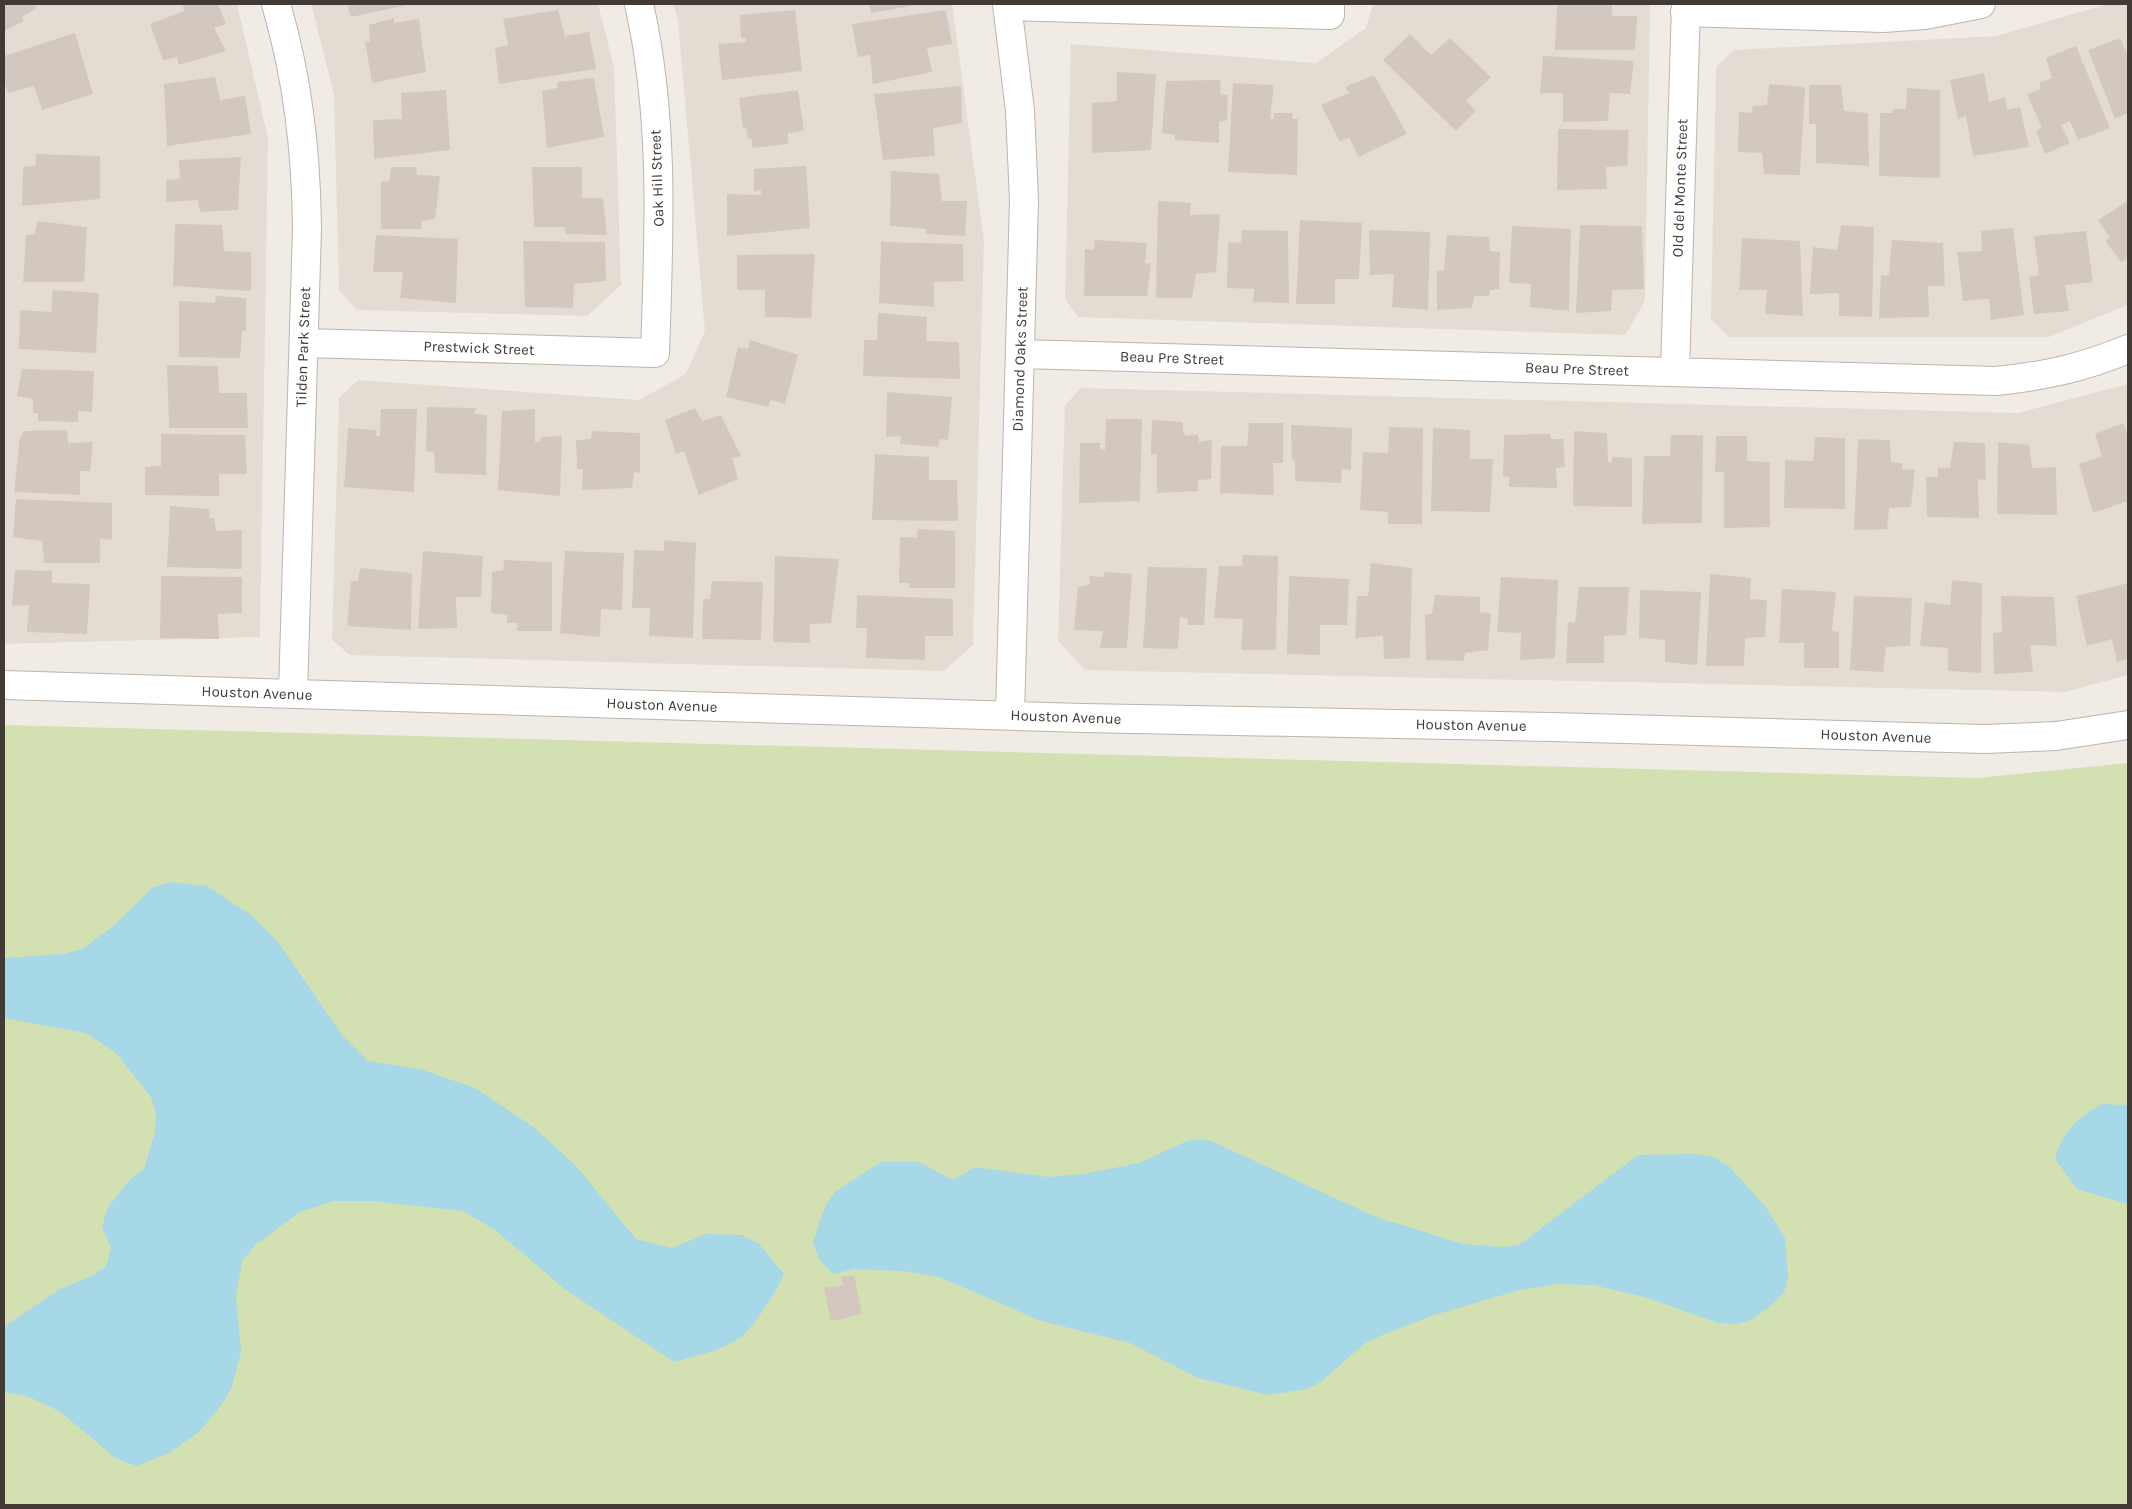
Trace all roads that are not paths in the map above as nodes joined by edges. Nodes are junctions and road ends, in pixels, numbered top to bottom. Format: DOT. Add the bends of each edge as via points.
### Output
graph roads {
  1 [pos="276,4"];
  2 [pos="639,4"];
  3 [pos="1981,4"];
  4 [pos="1007,5"];
  5 [pos="1685,8"];
  6 [pos="1330,10"];
  7 [pos="304,343"];
  8 [pos="2128,350"];
  9 [pos="655,353"];
  10 [pos="1021,354"];
  11 [pos="1675,372"];
  12 [pos="4,685"];
  13 [pos="293,694"];
  14 [pos="1010,715"];
  15 [pos="2128,725"];
  1 -- 7 [label="street, Tilden Park Street" via="287,42 301,117 307,228"];
  2 -- 9 [label="street, Oak Hill Street" via="657,130 659,211"];
  3 -- 5 [label="street" via="1925,15 1883,18"];
  4 -- 6 [label="street"];
  4 -- 10 [label="street, Diamond Oaks Street" via="1020,111 1024,200"];
  5 -- 11 [label="street, Old del Monte Street"];
  7 -- 9 [label="street, Prestwick Street"];
  7 -- 13 [label="street, Tilden Park Street"];
  8 -- 11 [label="street, Beau Pre Street" via="2052,374 1996,381"];
  10 -- 11 [label="street, Beau Pre Street"];
  10 -- 14 [label="street, Diamond Oaks Street"];
  12 -- 13 [label="street, Houston Avenue"];
  13 -- 14 [label="street, Houston Avenue"];
  14 -- 15 [label="street, Houston Avenue" via="1985,739 2056,736"];
}
